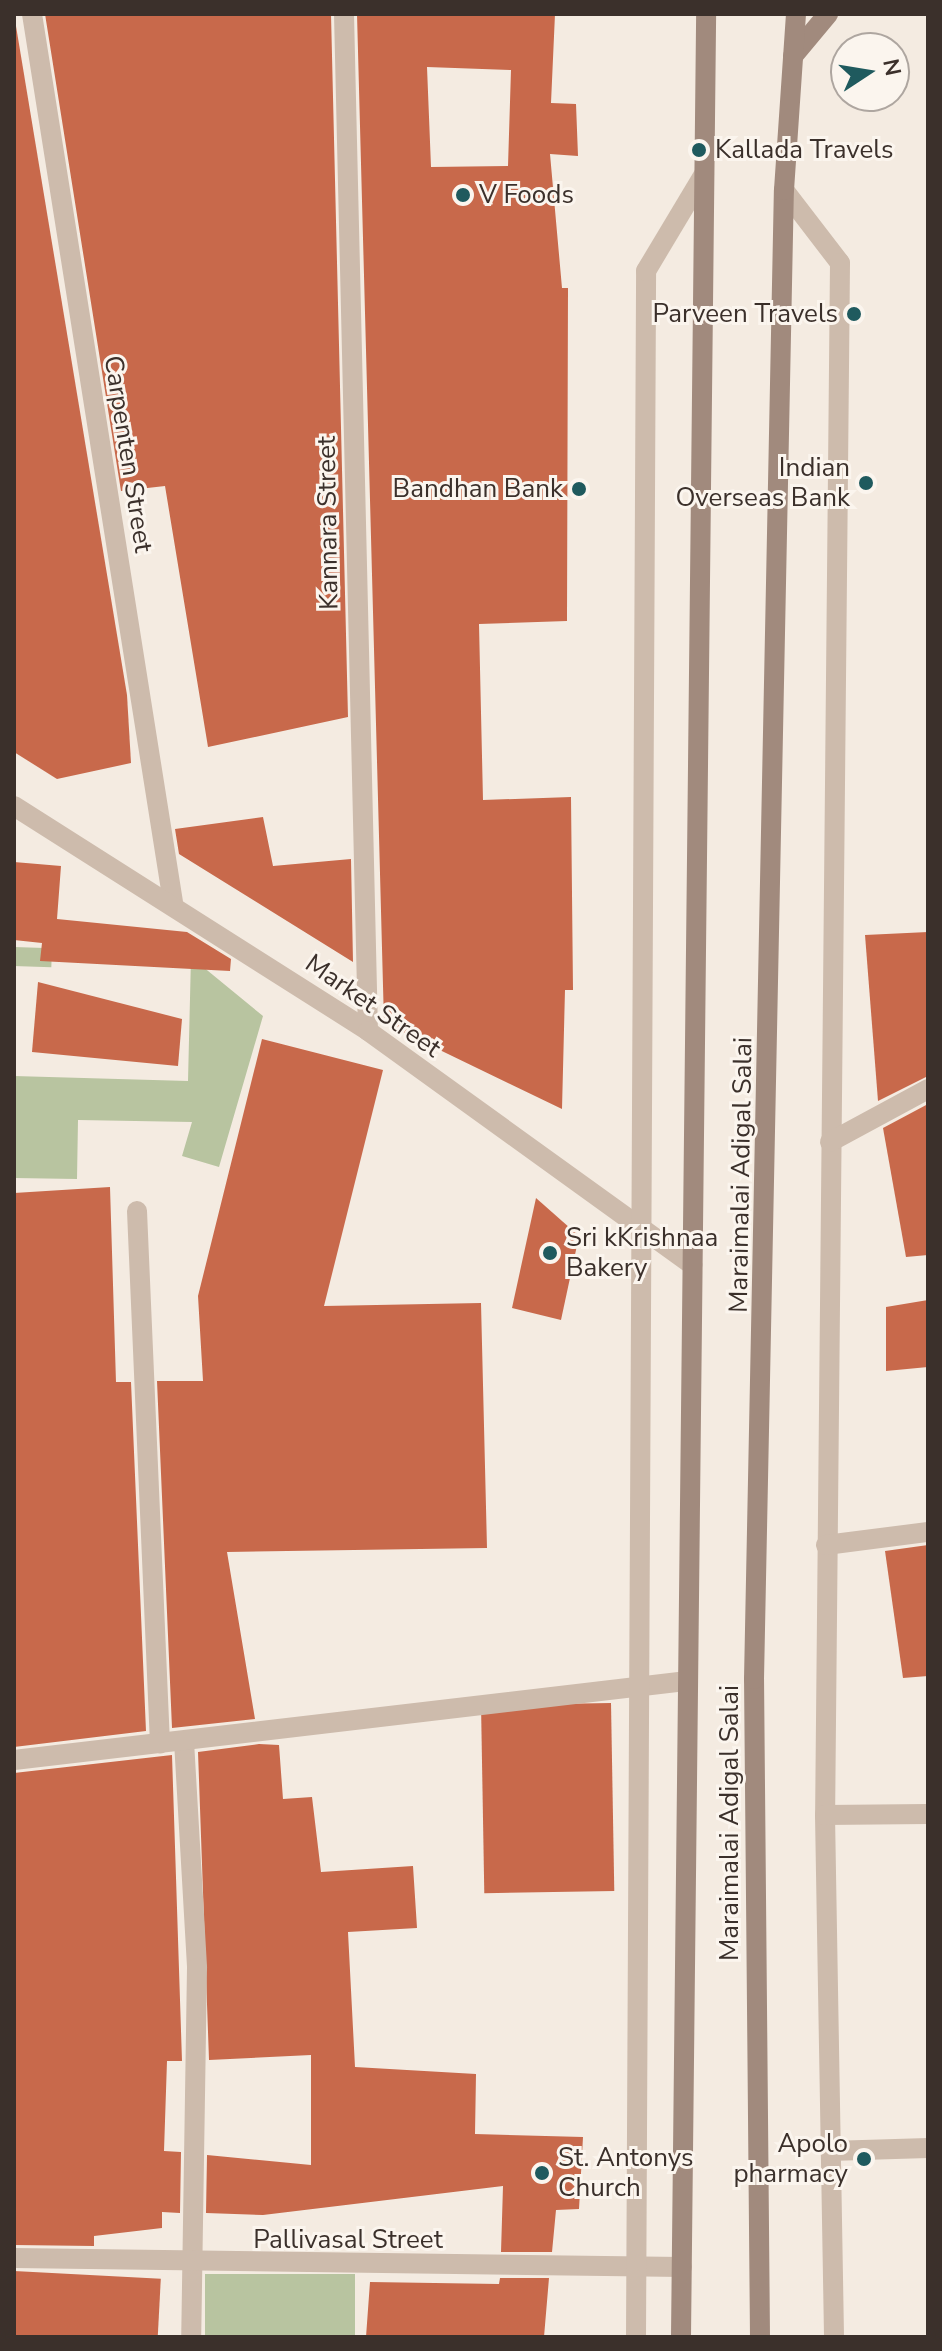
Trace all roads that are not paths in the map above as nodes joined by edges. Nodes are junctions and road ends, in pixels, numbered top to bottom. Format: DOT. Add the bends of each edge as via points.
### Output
graph roads {
  1 [pos="32,14"];
  2 [pos="344,14"];
  3 [pos="706,14"];
  4 [pos="796,14"];
  5 [pos="828,14"];
  6 [pos="793,56"];
  7 [pos="704,174"];
  8 [pos="784,190"];
  9 [pos="14,806"];
  10 [pos="173,902"];
  11 [pos="368,1031"];
  12 [pos="928,1089"];
  13 [pos="830,1142"];
  14 [pos="137,1211"];
  15 [pos="639,1226"];
  16 [pos="692,1265"];
  17 [pos="928,1532"];
  18 [pos="826,1545"];
  19 [pos="687,1681"];
  20 [pos="634,1687"];
  21 [pos="184,1741"];
  22 [pos="160,1744"];
  23 [pos="14,1760"];
  24 [pos="928,1814"];
  25 [pos="825,1815"];
  26 [pos="928,2148"];
  27 [pos="830,2151"];
  28 [pos="14,2258"];
  29 [pos="191,2266"];
  30 [pos="637,2266"];
  31 [pos="682,2267"];
  32 [pos="191,2337"];
  33 [pos="636,2337"];
  34 [pos="681,2337"];
  35 [pos="760,2337"];
  36 [pos="834,2337"];
  1 -- 10 [label="street, Carpenten Street"];
  2 -- 11 [label="street, Kannara Street"];
  3 -- 7 [label="main road, Maraimalai Adigal Salai"];
  4 -- 6 [label="main road, Maraimalai Adigal Salai"];
  5 -- 6 [label="main road"];
  6 -- 8 [label="main road, Maraimalai Adigal Salai"];
  7 -- 15 [label="street" via="646,271"];
  7 -- 16 [label="main road, Maraimalai Adigal Salai"];
  8 -- 13 [label="street" via="840,263"];
  8 -- 35 [label="main road, Maraimalai Adigal Salai" via="754,1679"];
  9 -- 10 [label="street, Market Street"];
  10 -- 11 [label="street, Market Street"];
  11 -- 15 [label="street, Market Street"];
  12 -- 13 [label="street"];
  13 -- 18 [label="street"];
  14 -- 22 [label="street"];
  15 -- 16 [label="street, Market Street"];
  15 -- 20 [label="street"];
  16 -- 19 [label="main road, Maraimalai Adigal Salai"];
  17 -- 18 [label="street"];
  18 -- 25 [label="street"];
  19 -- 20 [label="street"];
  19 -- 31 [label="main road, Maraimalai Adigal Salai"];
  20 -- 21 [label="street"];
  20 -- 30 [label="street"];
  21 -- 22 [label="street"];
  21 -- 29 [label="street" via="197,1968"];
  22 -- 23 [label="street"];
  24 -- 25 [label="street"];
  25 -- 27 [label="street"];
  26 -- 27 [label="street"];
  27 -- 36 [label="street"];
  28 -- 29 [label="street, Pallivasal Street"];
  29 -- 30 [label="street, Pallivasal Street"];
  29 -- 32 [label="street"];
  30 -- 31 [label="street, Pallivasal Street"];
  30 -- 33 [label="street"];
  31 -- 34 [label="main road, Maraimalai Adigal Salai"];
}
